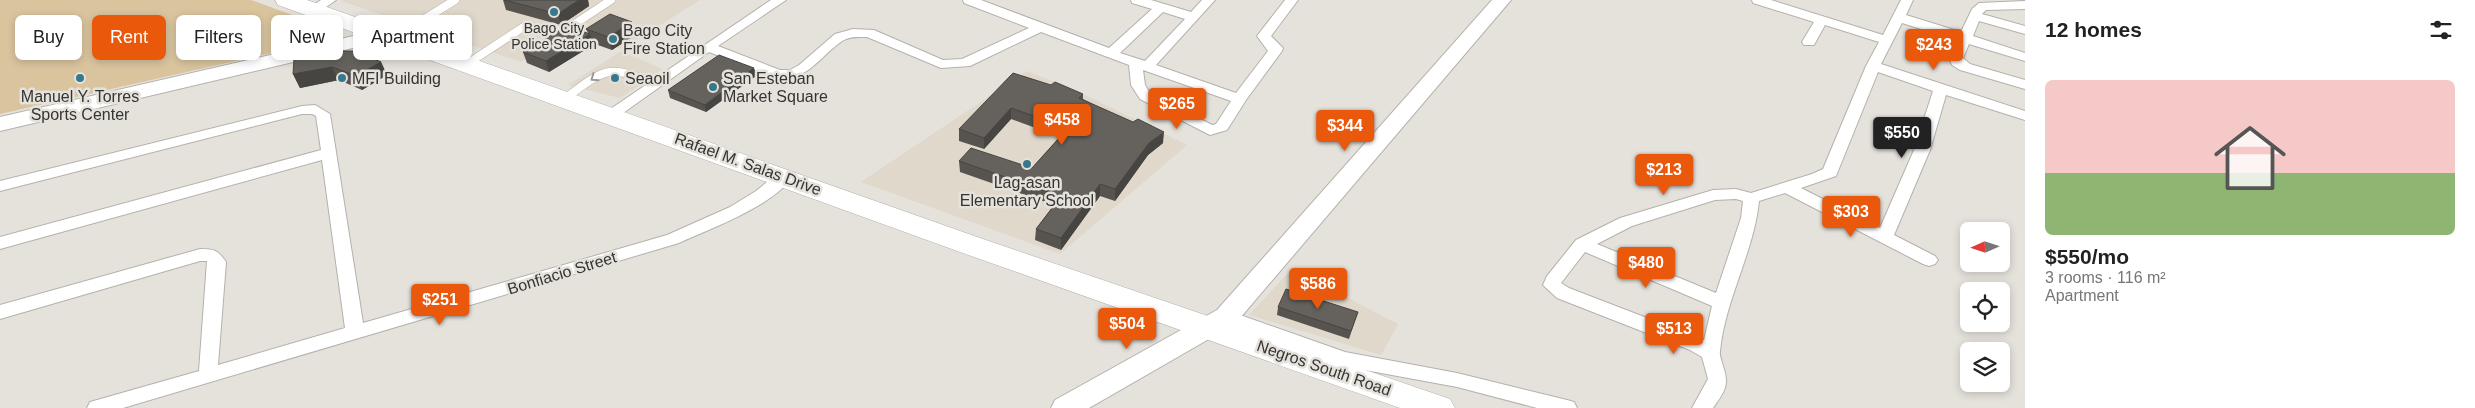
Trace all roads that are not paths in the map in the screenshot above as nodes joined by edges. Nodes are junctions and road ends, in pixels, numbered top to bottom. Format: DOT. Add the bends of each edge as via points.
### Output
graph roads {
  1 [pos="286,0"];
  2 [pos="455,0"];
  3 [pos="611,0"];
  4 [pos="780,0"];
  5 [pos="1137,0"];
  6 [pos="1209,0"];
  7 [pos="1292,0"];
  8 [pos="1502,0"];
  9 [pos="1758,0"];
  10 [pos="1907,0"];
  11 [pos="973,1"];
  12 [pos="322,5"];
  13 [pos="2025,5"];
  14 [pos="1160,7"];
  15 [pos="428,15"];
  16 [pos="1975,16"];
  17 [pos="1193,17"];
  18 [pos="1898,17"];
  19 [pos="353,19"];
  20 [pos="1822,20"];
  21 [pos="1041,27"];
  22 [pos="2025,30"];
  23 [pos="1964,38"];
  24 [pos="1886,40"];
  25 [pos="1810,42"];
  26 [pos="353,44"];
  27 [pos="708,47"];
  28 [pos="1111,54"];
  29 [pos="2025,57"];
  30 [pos="456,60"];
  31 [pos="467,64"];
  32 [pos="1142,65"];
  33 [pos="1873,66"];
  34 [pos="654,84"];
  35 [pos="2025,86"];
  36 [pos="1941,89"];
  37 [pos="1239,98"];
  38 [pos="564,99"];
  39 [pos="611,115"];
  40 [pos="2025,116"];
  41 [pos="0,124"];
  42 [pos="328,153"];
  43 [pos="780,180"];
  44 [pos="0,186"];
  45 [pos="1786,188"];
  46 [pos="1751,198"];
  47 [pos="1886,237"];
  48 [pos="0,243"];
  49 [pos="1582,244"];
  50 [pos="1929,260"];
  51 [pos="1722,304"];
  52 [pos="0,312"];
  53 [pos="1218,323"];
  54 [pos="355,333"];
  55 [pos="1710,353"];
  56 [pos="208,376"];
  57 [pos="97,408"];
  58 [pos="1065,408"];
  59 [pos="1438,408"];
  60 [pos="1567,408"];
  61 [pos="1702,408"];
  1 -- 12 [label="highway, Rafael M. Salas Drive"];
  2 -- 15 [label="lane"];
  3 -- 31 [label="lane" via="564,31 525,26"];
  4 -- 27 [label="street"];
  5 -- 14 [label="street"];
  6 -- 17 [label="street"];
  7 -- 37 [label="street" via="1264,36 1276,51"];
  8 -- 53 [label="street"];
  9 -- 20 [label="street"];
  10 -- 18 [label="street"];
  11 -- 21 [label="street"];
  12 -- 19 [label="highway, Rafael M. Salas Drive"];
  13 -- 16 [label="street" via="1984,6"];
  14 -- 17 [label="street"];
  14 -- 28 [label="street"];
  16 -- 22 [label="street"];
  16 -- 23 [label="street"];
  17 -- 32 [label="street"];
  18 -- 23 [label="street"];
  18 -- 24 [label="street"];
  20 -- 24 [label="street"];
  20 -- 25 [label="street"];
  21 -- 27 [label="street" via="954,65 941,64 869,33 840,37 793,74 778,74"];
  21 -- 28 [label="street"];
  23 -- 29 [label="street"];
  23 -- 35 [label="street" via="1957,62"];
  24 -- 33 [label="street"];
  26 -- 41 [label="street"];
  27 -- 34 [label="street"];
  28 -- 32 [label="street"];
  30 -- 31 [label="highway, Rafael M. Salas Drive"];
  31 -- 38 [label="highway, Rafael M. Salas Drive"];
  32 -- 37 [label="street"];
  32 -- 37 [label="street" via="1136,78 1139,90 1145,96 1210,130 1222,127"];
  33 -- 36 [label="street"];
  33 -- 45 [label="street" via="1830,172"];
  34 -- 38 [label="lane, one-way" via="627,71 606,70"];
  34 -- 39 [label="street"];
  36 -- 40 [label="street"];
  36 -- 47 [label="street" via="1922,150"];
  38 -- 39 [label="highway, Rafael M. Salas Drive"];
  39 -- 43 [label="highway, Rafael M. Salas Drive"];
  42 -- 44 [label="street" via="323,114 315,109 302,110"];
  42 -- 48 [label="street"];
  42 -- 54 [label="street"];
  43 -- 53 [label="highway, Rafael M. Salas Drive"];
  43 -- 54 [label="street, Bonfiacio Street" via="736,211 673,239"];
  45 -- 46 [label="street"];
  45 -- 47 [label="street"];
  46 -- 49 [label="street" via="1736,194 1713,196 1626,222"];
  46 -- 51 [label="street" via="1749,218"];
  47 -- 50 [label="street"];
  49 -- 51 [label="street"];
  49 -- 55 [label="street" via="1553,280 1552,285 1556,289"];
  51 -- 55 [label="street"];
  52 -- 56 [label="street" via="200,255 212,255 217,262"];
  53 -- 58 [label="street"];
  53 -- 59 [label="highway, Negros South Road"];
  53 -- 60 [label="street" via="1343,359 1457,380"];
  54 -- 56 [label="street, Bonfiacio Street"];
  55 -- 61 [label="street" via="1718,379"];
  56 -- 57 [label="street, Bonfiacio Street"];
}
